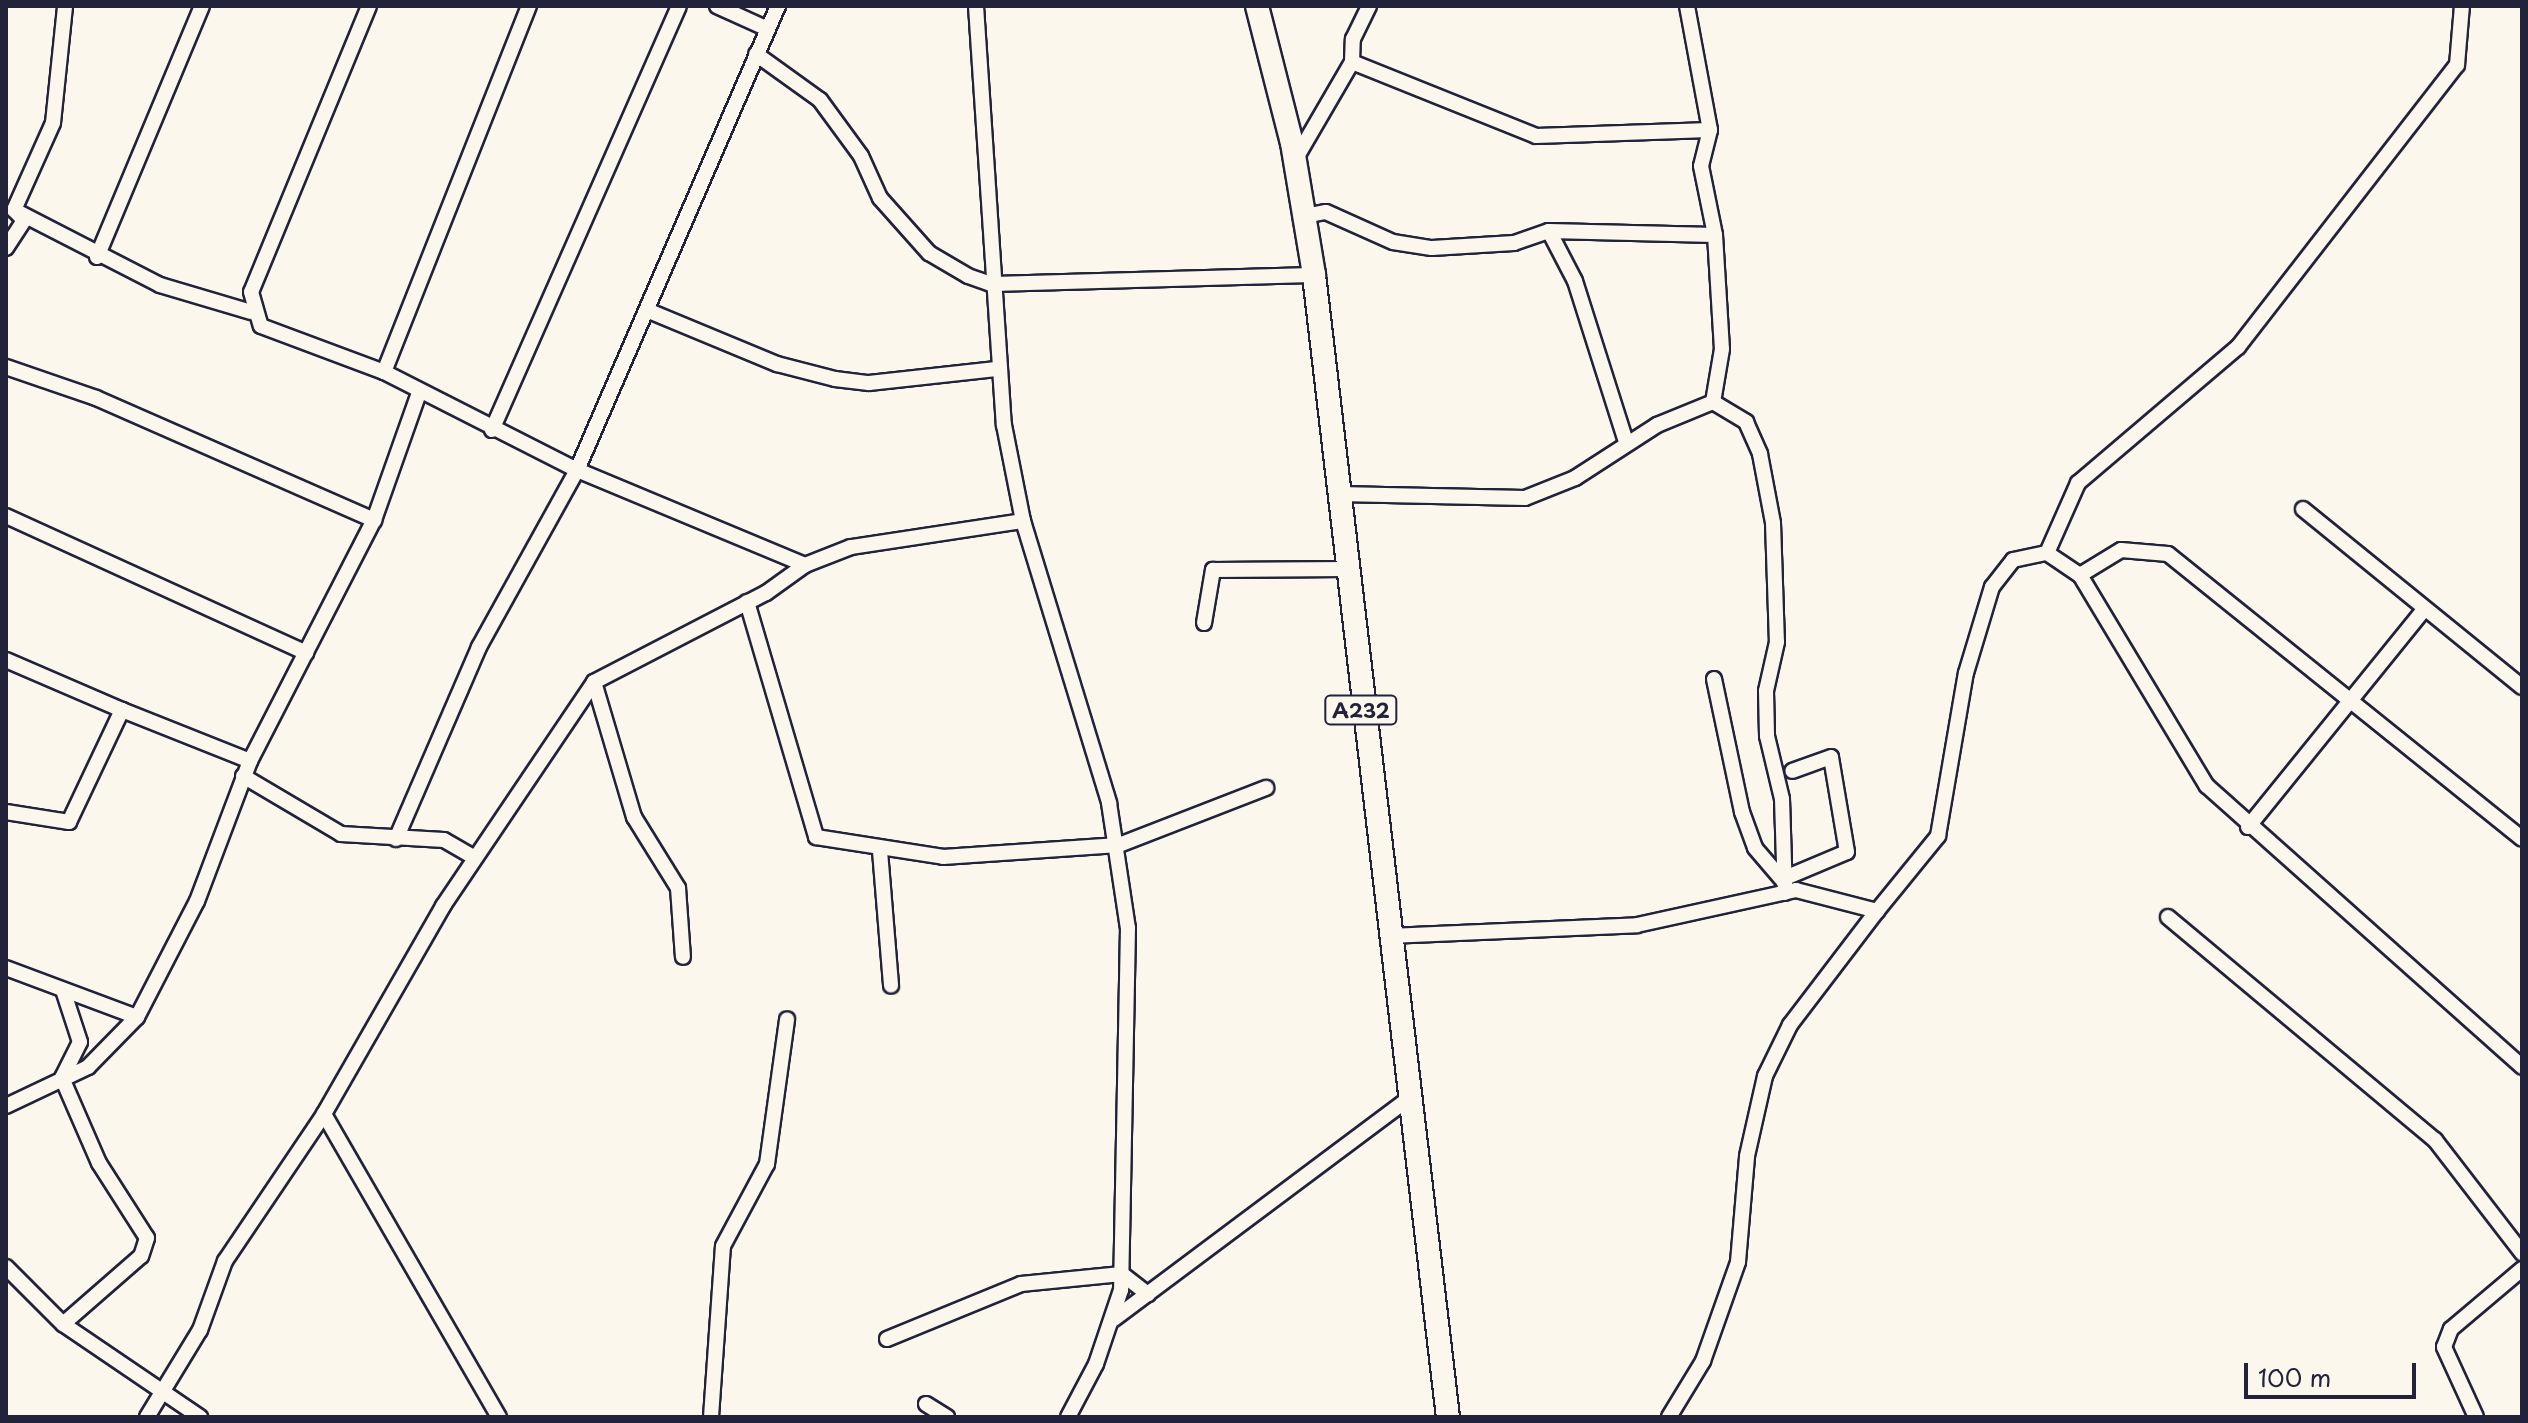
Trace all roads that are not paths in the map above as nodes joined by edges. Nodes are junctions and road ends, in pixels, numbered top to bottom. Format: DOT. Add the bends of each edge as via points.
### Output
graph roads {
  1 [pos="65,6"];
  2 [pos="202,6"];
  3 [pos="369,6"];
  4 [pos="529,6"];
  5 [pos="679,6"];
  6 [pos="717,6"];
  7 [pos="778,6"];
  8 [pos="976,6"];
  9 [pos="1257,6"];
  10 [pos="1369,6"];
  11 [pos="1687,6"];
  12 [pos="2462,6"];
  13 [pos="768,29"];
  14 [pos="756,54"];
  15 [pos="1352,62"];
  16 [pos="1710,130"];
  17 [pos="1295,160"];
  18 [pos="15,214"];
  19 [pos="1305,216"];
  20 [pos="1549,231"];
  21 [pos="1715,235"];
  22 [pos="6,248"];
  23 [pos="97,257"];
  24 [pos="1314,275"];
  25 [pos="991,284"];
  26 [pos="649,311"];
  27 [pos="251,312"];
  28 [pos="6,367"];
  29 [pos="996,369"];
  30 [pos="384,372"];
  31 [pos="419,393"];
  32 [pos="1713,402"];
  33 [pos="492,430"];
  34 [pos="1626,442"];
  35 [pos="577,470"];
  36 [pos="1339,494"];
  37 [pos="2303,509"];
  38 [pos="6,516"];
  39 [pos="374,520"];
  40 [pos="1023,521"];
  41 [pos="2047,553"];
  42 [pos="805,565"];
  43 [pos="1346,569"];
  44 [pos="2080,575"];
  45 [pos="747,602"];
  46 [pos="2423,611"];
  47 [pos="1204,623"];
  48 [pos="306,653"];
  49 [pos="6,660"];
  50 [pos="1714,679"];
  51 [pos="594,682"];
  52 [pos="2522,687"];
  53 [pos="2352,701"];
  54 [pos="122,710"];
  55 [pos="250,761"];
  56 [pos="1792,771"];
  57 [pos="243,776"];
  58 [pos="1266,788"];
  59 [pos="6,812"];
  60 [pos="2248,827"];
  61 [pos="396,839"];
  62 [pos="2522,839"];
  63 [pos="1119,845"];
  64 [pos="880,851"];
  65 [pos="474,857"];
  66 [pos="1785,885"];
  67 [pos="1877,911"];
  68 [pos="2168,917"];
  69 [pos="1390,936"];
  70 [pos="683,957"];
  71 [pos="6,968"];
  72 [pos="891,986"];
  73 [pos="64,993"];
  74 [pos="137,1017"];
  75 [pos="787,1019"];
  76 [pos="2522,1067"];
  77 [pos="62,1078"];
  78 [pos="1411,1097"];
  79 [pos="6,1106"];
  80 [pos="324,1114"];
  81 [pos="2522,1253"];
  82 [pos="6,1267"];
  83 [pos="2522,1269"];
  84 [pos="1122,1274"];
  85 [pos="1148,1294"];
  86 [pos="1114,1319"];
  87 [pos="63,1324"];
  88 [pos="887,1339"];
  89 [pos="160,1394"];
  90 [pos="926,1404"];
  91 [pos="147,1417"];
  92 [pos="200,1417"];
  93 [pos="499,1417"];
  94 [pos="711,1417"];
  95 [pos="947,1417"];
  96 [pos="1068,1417"];
  97 [pos="1448,1417"];
  98 [pos="1669,1417"];
  99 [pos="2476,1417"];
  1 -- 18 [label="street" via="53,123"];
  2 -- 23 [label="street"];
  3 -- 27 [label="street" via="251,292"];
  4 -- 30 [label="street"];
  5 -- 33 [label="street"];
  6 -- 13 [label="street"];
  7 -- 13 [label="street"];
  8 -- 25 [label="street"];
  9 -- 17 [label="main road, A232"];
  10 -- 15 [label="street" via="1353,39"];
  11 -- 16 [label="street"];
  12 -- 41 [label="street" via="2457,65 2238,347 2078,483"];
  13 -- 14 [label="street"];
  14 -- 25 [label="street" via="820,100 861,156 880,198 929,253"];
  14 -- 26 [label="street"];
  15 -- 16 [label="street" via="1536,136"];
  15 -- 17 [label="street"];
  16 -- 21 [label="street" via="1701,166"];
  17 -- 19 [label="main road, A232"];
  18 -- 22 [label="street"];
  18 -- 23 [label="street"];
  19 -- 20 [label="street" via="1326,212 1393,242 1432,248 1514,243"];
  19 -- 24 [label="main road, A232"];
  20 -- 21 [label="street"];
  20 -- 34 [label="street" via="1575,281"];
  21 -- 32 [label="street" via="1722,349"];
  23 -- 27 [label="street"];
  24 -- 25 [label="street"];
  24 -- 36 [label="main road, A232"];
  25 -- 29 [label="street"];
  26 -- 29 [label="street" via="777,364 835,379 869,383"];
  26 -- 35 [label="street"];
  27 -- 30 [label="street" via="261,326"];
  28 -- 39 [label="street" via="96,398"];
  29 -- 40 [label="street"];
  30 -- 31 [label="street"];
  31 -- 33 [label="street"];
  31 -- 39 [label="street"];
  32 -- 34 [label="street"];
  32 -- 66 [label="street" via="1746,422 1760,454 1773,523 1777,642 1766,691 1767,736 1782,799"];
  33 -- 35 [label="street"];
  34 -- 36 [label="street" via="1575,478 1525,498"];
  35 -- 42 [label="street"];
  35 -- 61 [label="street" via="479,647"];
  36 -- 43 [label="main road, A232"];
  37 -- 46 [label="street"];
  38 -- 48 [label="street"];
  39 -- 48 [label="street"];
  40 -- 42 [label="street" via="880,540"];
  40 -- 63 [label="street"];
  41 -- 44 [label="street"];
  41 -- 67 [label="street" via="2013,560 1992,587 1966,673 1938,836"];
  42 -- 45 [label="street"];
  43 -- 47 [label="street" via="1213,570"];
  43 -- 69 [label="main road, A232"];
  44 -- 53 [label="street" via="2121,550 2168,554"];
  44 -- 60 [label="street" via="2193,764"];
  45 -- 51 [label="street"];
  45 -- 64 [label="street" via="811,832"];
  46 -- 52 [label="street"];
  46 -- 53 [label="street"];
  48 -- 55 [label="street"];
  49 -- 54 [label="street"];
  50 -- 66 [label="street" via="1755,848"];
  51 -- 65 [label="street"];
  51 -- 70 [label="street" via="634,817 678,888"];
  53 -- 60 [label="street"];
  53 -- 62 [label="street"];
  54 -- 55 [label="street"];
  54 -- 59 [label="street" via="69,822"];
  55 -- 57 [label="street"];
  56 -- 66 [label="street" via="1831,757 1847,852"];
  57 -- 61 [label="street" via="341,834"];
  57 -- 74 [label="street" via="197,901"];
  58 -- 63 [label="street"];
  60 -- 76 [label="street"];
  61 -- 65 [label="street" via="444,840"];
  63 -- 64 [label="street" via="991,857"];
  63 -- 84 [label="street" via="1128,928"];
  64 -- 72 [label="street"];
  65 -- 80 [label="street"];
  66 -- 67 [label="street" via="1827,892"];
  66 -- 69 [label="street" via="1637,925"];
  67 -- 98 [label="street" via="1790,1025 1765,1076 1747,1156 1738,1262 1703,1361"];
  68 -- 81 [label="street" via="2435,1140"];
  69 -- 78 [label="main road, A232"];
  71 -- 73 [label="street"];
  73 -- 74 [label="street"];
  73 -- 77 [label="street" via="80,1042"];
  74 -- 77 [label="street" via="88,1067"];
  75 -- 94 [label="street" via="767,1164 723,1246"];
  77 -- 79 [label="street"];
  77 -- 87 [label="street" via="99,1163 147,1238 141,1256"];
  78 -- 85 [label="street"];
  78 -- 97 [label="main road, A232"];
  80 -- 89 [label="street" via="225,1261 200,1330"];
  80 -- 93 [label="street"];
  82 -- 87 [label="street"];
  83 -- 99 [label="street" via="2451,1329 2444,1347"];
  84 -- 85 [label="street"];
  84 -- 86 [label="street"];
  84 -- 88 [label="street" via="1021,1284"];
  85 -- 86 [label="street"];
  86 -- 96 [label="street"];
  87 -- 89 [label="street"];
  89 -- 91 [label="street"];
  89 -- 92 [label="street"];
  90 -- 95 [label="street"];
}
